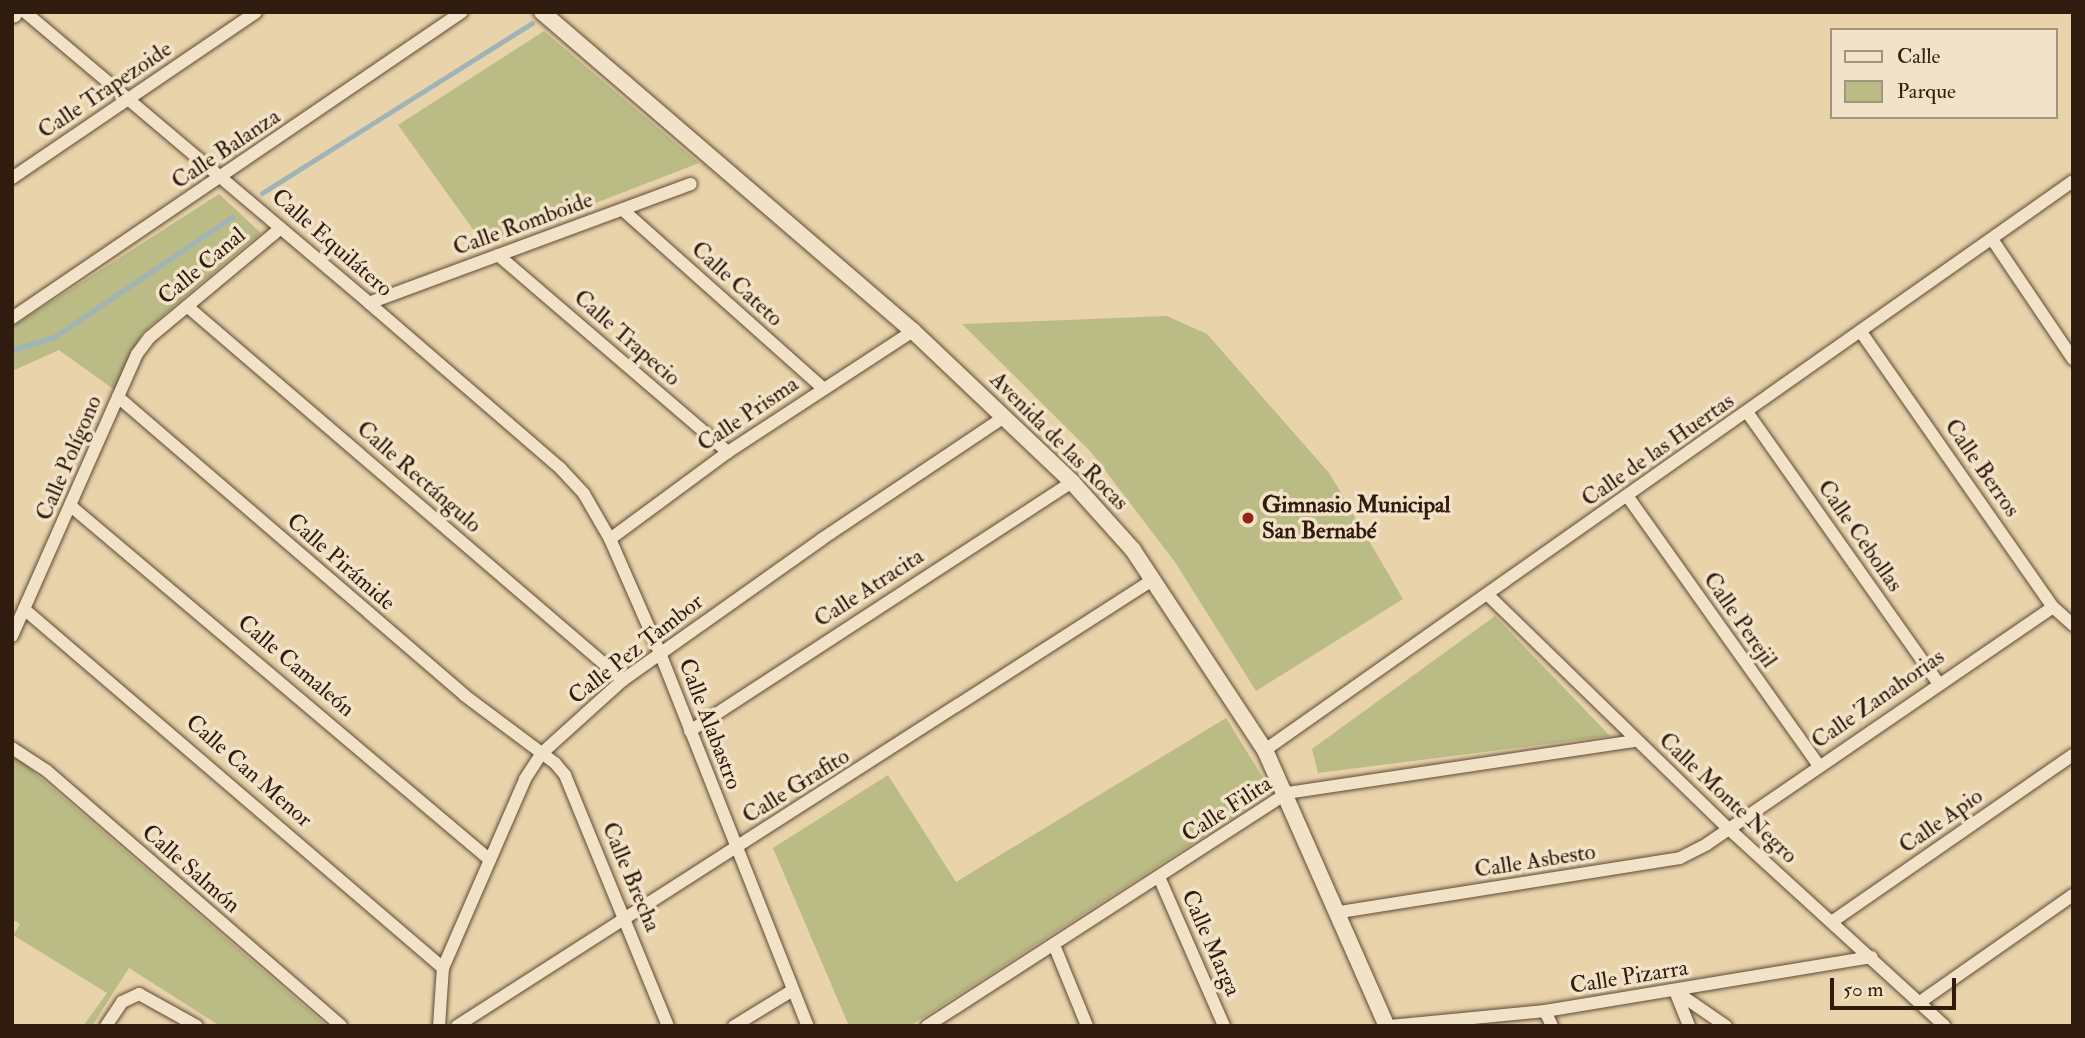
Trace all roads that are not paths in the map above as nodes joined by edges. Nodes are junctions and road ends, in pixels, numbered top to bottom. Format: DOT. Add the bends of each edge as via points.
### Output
graph roads {
  1 [pos="25,12"];
  2 [pos="256,12"];
  3 [pos="462,12"];
  4 [pos="548,17"];
  5 [pos="129,100"];
  6 [pos="12,178"];
  7 [pos="226,180"];
  8 [pos="2073,181"];
  9 [pos="691,184"];
  10 [pos="623,210"];
  11 [pos="281,228"];
  12 [pos="1992,239"];
  13 [pos="498,256"];
  14 [pos="369,303"];
  15 [pos="187,307"];
  16 [pos="12,318"];
  17 [pos="913,331"];
  18 [pos="1861,332"];
  19 [pos="149,337"];
  20 [pos="2073,359"];
  21 [pos="824,388"];
  22 [pos="118,397"];
  23 [pos="1747,412"];
  24 [pos="1004,417"];
  25 [pos="728,452"];
  26 [pos="1072,482"];
  27 [pos="1628,497"];
  28 [pos="72,507"];
  29 [pos="600,517"];
  30 [pos="610,539"];
  31 [pos="1154,579"];
  32 [pos="1488,595"];
  33 [pos="2053,607"];
  34 [pos="24,609"];
  35 [pos="2073,625"];
  36 [pos="12,636"];
  37 [pos="660,653"];
  38 [pos="623,680"];
  39 [pos="1938,683"];
  40 [pos="690,731"];
  41 [pos="1636,741"];
  42 [pos="12,748"];
  43 [pos="1265,750"];
  44 [pos="541,754"];
  45 [pos="2073,755"];
  46 [pos="1818,766"];
  47 [pos="1287,793"];
  48 [pos="1729,829"];
  49 [pos="736,849"];
  50 [pos="490,860"];
  51 [pos="1159,877"];
  52 [pos="2073,895"];
  53 [pos="1340,912"];
  54 [pos="626,919"];
  55 [pos="1833,921"];
  56 [pos="1054,945"];
  57 [pos="1872,957"];
  58 [pos="443,968"];
  59 [pos="793,990"];
  60 [pos="1675,991"];
  61 [pos="1920,1002"];
  62 [pos="1545,1011"];
  63 [pos="949,1020"];
  64 [pos="106,1026"];
  65 [pos="197,1026"];
  66 [pos="341,1026"];
  67 [pos="439,1026"];
  68 [pos="457,1026"];
  69 [pos="668,1026"];
  70 [pos="734,1026"];
  71 [pos="808,1026"];
  72 [pos="927,1026"];
  73 [pos="1087,1026"];
  74 [pos="1224,1026"];
  75 [pos="1388,1026"];
  76 [pos="1552,1026"];
  77 [pos="1689,1026"];
  78 [pos="1726,1026"];
  79 [pos="1945,1026"];
  1 -- 5 [label="street, Calle Equilátero"];
  2 -- 5 [label="street, Calle Trapezoide"];
  3 -- 7 [label="street, Calle Balanza"];
  4 -- 17 [label="street, Avenida de las Rocas"];
  5 -- 6 [label="street, Calle Trapezoide"];
  5 -- 7 [label="street, Calle Equilátero"];
  7 -- 11 [label="street, Calle Equilátero"];
  7 -- 16 [label="street, Calle Balanza"];
  8 -- 12 [label="street, Calle de las Huertas"];
  9 -- 10 [label="street, Calle Romboide"];
  10 -- 13 [label="street, Calle Romboide"];
  10 -- 21 [label="street, Calle Cateto"];
  11 -- 14 [label="street, Calle Equilátero"];
  11 -- 15 [label="street, Calle Canal"];
  12 -- 18 [label="street, Calle de las Huertas"];
  12 -- 20 [label="street"];
  13 -- 14 [label="street, Calle Romboide"];
  13 -- 25 [label="street, Calle Trapecio"];
  14 -- 29 [label="street, Calle Equilátero" via="561,469"];
  15 -- 19 [label="street, Calle Canal"];
  15 -- 38 [label="street, Calle Rectángulo"];
  17 -- 21 [label="street, Calle Prisma"];
  17 -- 24 [label="street, Avenida de las Rocas"];
  18 -- 23 [label="street, Calle de las Huertas"];
  18 -- 33 [label="street, Calle Berros"];
  19 -- 22 [label="street, Calle Polígono"];
  21 -- 25 [label="street, Calle Prisma"];
  22 -- 28 [label="street, Calle Polígono"];
  22 -- 44 [label="street, Calle Pirámide" via="464,695"];
  23 -- 27 [label="street, Calle de las Huertas"];
  23 -- 39 [label="street, Calle Cebollas"];
  24 -- 26 [label="street, Avenida de las Rocas"];
  24 -- 37 [label="street, Calle Pez Tambor"];
  25 -- 30 [label="street, Calle Prisma"];
  26 -- 31 [label="street, Avenida de las Rocas"];
  26 -- 40 [label="street, Calle Atracita"];
  27 -- 32 [label="street, Calle de las Huertas"];
  27 -- 46 [label="street, Calle Perejil"];
  28 -- 34 [label="street, Calle Polígono"];
  28 -- 50 [label="street, Calle Camaleón"];
  29 -- 30 [label="street, Calle Alabastro"];
  30 -- 37 [label="street, Calle Alabastro"];
  31 -- 43 [label="street, Avenida de las Rocas"];
  31 -- 49 [label="street, Calle Grafito"];
  32 -- 41 [label="street, Calle Monte Negro"];
  32 -- 43 [label="street, Calle de las Huertas"];
  33 -- 35 [label="street, Calle Berros"];
  33 -- 39 [label="street, Calle Zanahorias"];
  34 -- 36 [label="street, Calle Polígono"];
  34 -- 58 [label="street, Calle Can Menor"];
  37 -- 38 [label="street, Calle Pez Tambor"];
  37 -- 40 [label="street, Calle Alabastro"];
  38 -- 44 [label="street, Calle Pez Tambor"];
  39 -- 46 [label="street, Calle Zanahorias"];
  40 -- 49 [label="street, Calle Alabastro"];
  41 -- 47 [label="street, Calle Filita"];
  41 -- 48 [label="street, Calle Monte Negro"];
  42 -- 66 [label="street, Calle Salmón" via="47,771"];
  43 -- 47 [label="street, Avenida de las Rocas"];
  44 -- 50 [label="street, Calle Pez Tambor"];
  44 -- 54 [label="street, Calle Brecha" via="565,775"];
  45 -- 55 [label="street, Calle Apio"];
  46 -- 48 [label="street, Calle Zanahorias"];
  47 -- 51 [label="street, Calle Filita"];
  47 -- 53 [label="street, Avenida de las Rocas"];
  48 -- 53 [label="street, Calle Asbesto" via="1680,858"];
  48 -- 55 [label="street, Calle Monte Negro"];
  49 -- 54 [label="street, Calle Grafito"];
  49 -- 59 [label="street, Calle Alabastro"];
  50 -- 58 [label="street, Calle Pez Tambor"];
  51 -- 56 [label="street, Calle Filita"];
  51 -- 74 [label="street, Calle Marga"];
  52 -- 61 [label="street"];
  53 -- 75 [label="street, Avenida de las Rocas"];
  54 -- 68 [label="street, Calle Grafito"];
  54 -- 69 [label="street, Calle Brecha"];
  55 -- 57 [label="street, Calle Monte Negro"];
  56 -- 63 [label="street, Calle Filita"];
  56 -- 73 [label="street"];
  57 -- 60 [label="street, Calle Pizarra"];
  57 -- 61 [label="street, Calle Monte Negro"];
  58 -- 67 [label="street, Calle Pez Tambor"];
  59 -- 70 [label="street"];
  59 -- 71 [label="street, Calle Alabastro"];
  60 -- 62 [label="street, Calle Pizarra"];
  60 -- 77 [label="street"];
  60 -- 78 [label="street"];
  61 -- 79 [label="street, Calle Monte Negro"];
  62 -- 75 [label="street, Calle Pizarra"];
  62 -- 76 [label="street"];
  63 -- 72 [label="street, Calle Filita"];
  64 -- 65 [label="street" via="122,1002 139,993"];
}
